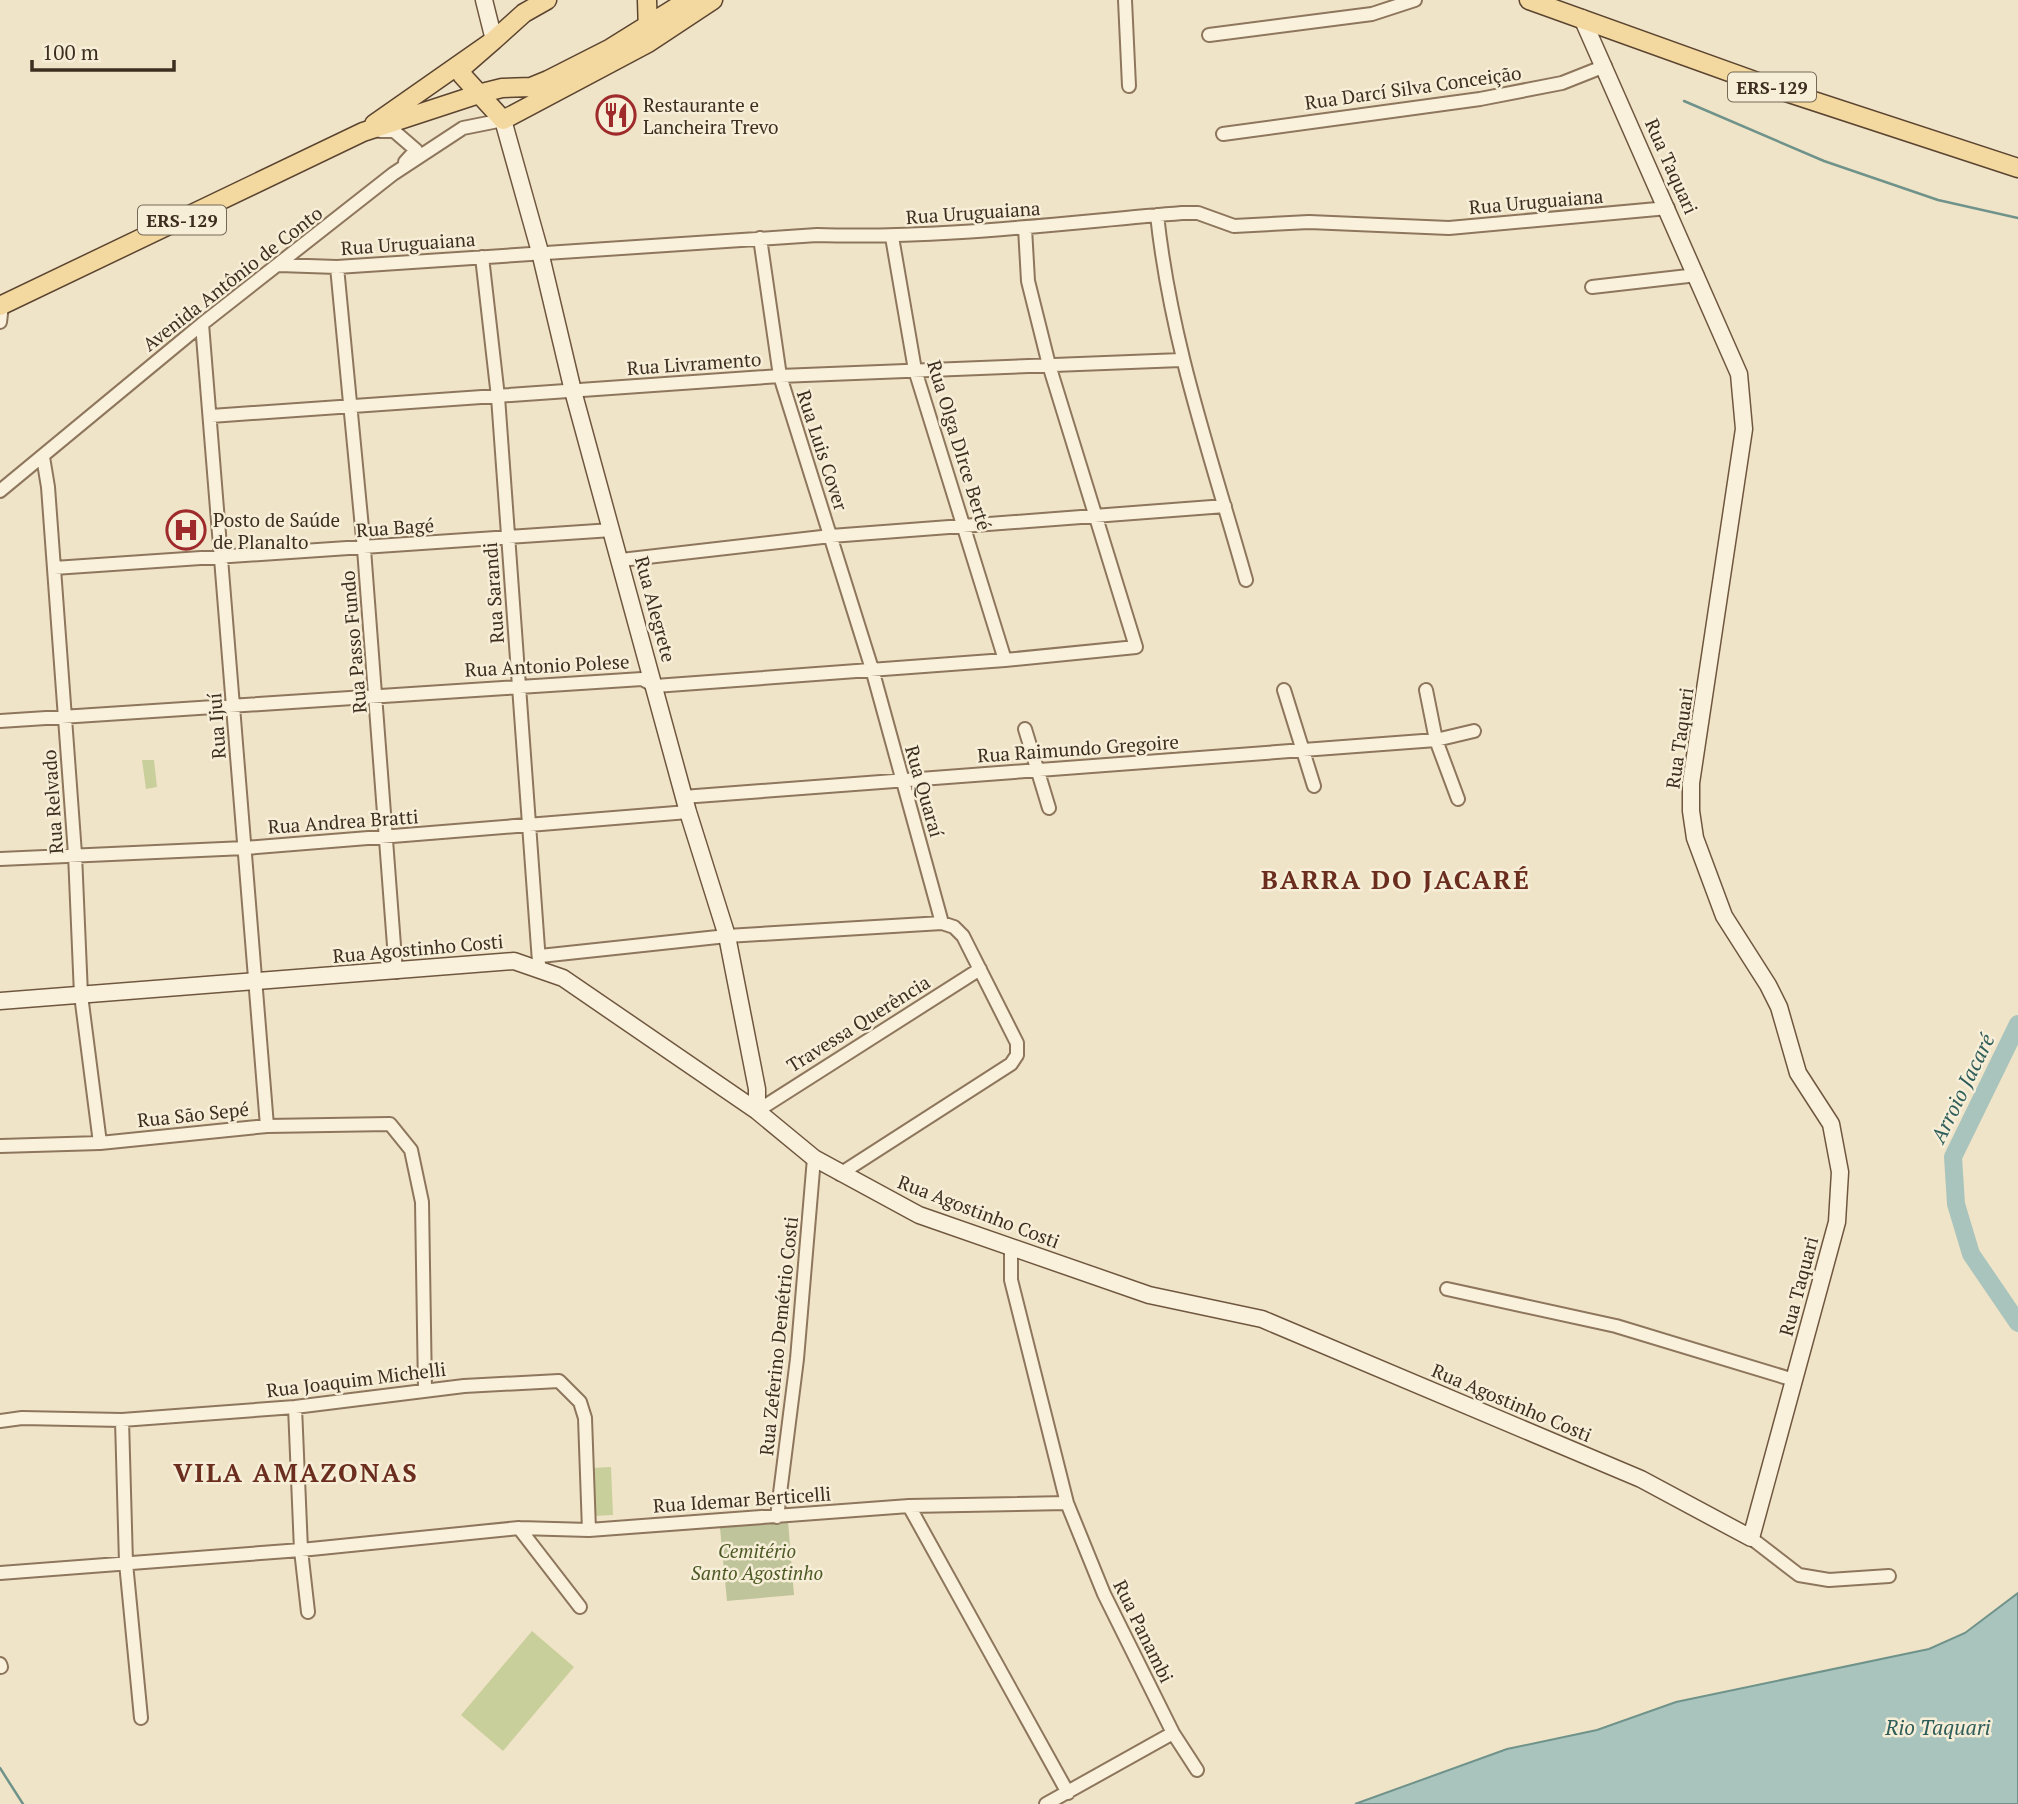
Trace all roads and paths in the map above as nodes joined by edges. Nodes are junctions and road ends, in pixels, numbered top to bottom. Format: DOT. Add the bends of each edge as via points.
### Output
graph roads {
  1 [pos="484,0"];
  2 [pos="539,0"];
  3 [pos="547,0"];
  4 [pos="647,0"];
  5 [pos="688,0"];
  6 [pos="713,0"];
  7 [pos="1125,0"];
  8 [pos="1415,0"];
  9 [pos="1529,0"];
  10 [pos="524,13"];
  11 [pos="1582,18"];
  12 [pos="648,34"];
  13 [pos="1209,36"];
  14 [pos="494,40"];
  15 [pos="1605,66"];
  16 [pos="1129,86"];
  17 [pos="482,93"];
  18 [pos="503,120"];
  19 [pos="463,128"];
  20 [pos="363,132"];
  21 [pos="1223,134"];
  22 [pos="416,150"];
  23 [pos="2018,168"];
  24 [pos="393,174"];
  25 [pos="1668,208"];
  26 [pos="1157,215"];
  27 [pos="1024,228"];
  28 [pos="892,237"];
  29 [pos="760,238"];
  30 [pos="540,252"];
  31 [pos="482,257"];
  32 [pos="279,265"];
  33 [pos="337,267"];
  34 [pos="1697,275"];
  35 [pos="1592,287"];
  36 [pos="1,311"];
  37 [pos="202,324"];
  38 [pos="1181,359"];
  39 [pos="1049,365"];
  40 [pos="915,370"];
  41 [pos="780,376"];
  42 [pos="573,391"];
  43 [pos="498,397"];
  44 [pos="351,407"];
  45 [pos="211,416"];
  46 [pos="43,457"];
  47 [pos="0,491"];
  48 [pos="1225,506"];
  49 [pos="1093,517"];
  50 [pos="964,526"];
  51 [pos="612,530"];
  52 [pos="831,536"];
  53 [pos="509,539"];
  54 [pos="364,549"];
  55 [pos="222,555"];
  56 [pos="621,560"];
  57 [pos="54,568"];
  58 [pos="1246,580"];
  59 [pos="1005,660"];
  60 [pos="872,669"];
  61 [pos="656,686"];
  62 [pos="519,687"];
  63 [pos="1284,690"];
  64 [pos="1426,690"];
  65 [pos="376,694"];
  66 [pos="233,705"];
  67 [pos="65,717"];
  68 [pos="0,721"];
  69 [pos="1025,729"];
  70 [pos="1474,731"];
  71 [pos="1436,740"];
  72 [pos="1304,749"];
  73 [pos="1038,772"];
  74 [pos="902,780"];
  75 [pos="1314,786"];
  76 [pos="1458,799"];
  77 [pos="685,804"];
  78 [pos="1049,808"];
  79 [pos="530,825"];
  80 [pos="386,838"];
  81 [pos="245,848"];
  82 [pos="75,853"];
  83 [pos="0,859"];
  84 [pos="943,923"];
  85 [pos="727,936"];
  86 [pos="539,963"];
  87 [pos="980,969"];
  88 [pos="396,972"];
  89 [pos="257,982"];
  90 [pos="81,995"];
  91 [pos="0,1001"];
  92 [pos="757,1111"];
  93 [pos="267,1126"];
  94 [pos="100,1143"];
  95 [pos="0,1146"];
  96 [pos="814,1158"];
  97 [pos="840,1174"];
  98 [pos="1011,1248"];
  99 [pos="1447,1289"];
  100 [pos="1794,1380"];
  101 [pos="425,1390"];
  102 [pos="295,1407"];
  103 [pos="121,1420"];
  104 [pos="0,1421"];
  105 [pos="1067,1503"];
  106 [pos="909,1506"];
  107 [pos="777,1517"];
  108 [pos="519,1528"];
  109 [pos="589,1530"];
  110 [pos="1751,1538"];
  111 [pos="301,1550"];
  112 [pos="126,1563"];
  113 [pos="0,1573"];
  114 [pos="1889,1576"];
  115 [pos="580,1607"];
  116 [pos="308,1612"];
  117 [pos="141,1718"];
  118 [pos="1173,1733"];
  119 [pos="1197,1770"];
  120 [pos="1068,1793"];
  121 [pos="1046,1804"];
  1 -- 14 [label="street"];
  2 -- 10 [label="main road"];
  3 -- 10 [label="main road, ERS-129"];
  4 -- 12 [label="main road"];
  5 -- 12 [label="main road, ERS-129"];
  6 -- 12 [label="main road"];
  7 -- 16 [label="street"];
  8 -- 13 [label="street" via="1372,14"];
  9 -- 11 [label="main road, ERS-129"];
  10 -- 14 [label="main road, ERS-129"];
  11 -- 15 [label="street, Rua Taquari"];
  11 -- 23 [label="main road, ERS-129" via="1777,89"];
  12 -- 17 [label="main road, ERS-129" via="540,84"];
  12 -- 18 [label="main road"];
  14 -- 17 [label="main road" via="463,67 465,81"];
  14 -- 20 [label="main road, ERS-129"];
  15 -- 21 [label="street, Rua Darcí Silva Conceição" via="1563,83 1480,99"];
  15 -- 25 [label="street, Rua Taquari"];
  17 -- 18 [label="main road"];
  17 -- 20 [label="main road, ERS-129"];
  18 -- 19 [label="street, Avenida Antônio de Conto"];
  18 -- 30 [label="street, Rua Alegrete"];
  19 -- 22 [label="street"];
  19 -- 24 [label="street, Avenida Antônio de Conto"];
  20 -- 22 [label="street" via="394,131"];
  20 -- 36 [label="main road, ERS-129"];
  22 -- 24 [label="street"];
  24 -- 32 [label="street, Avenida Antônio de Conto"];
  25 -- 26 [label="street, Rua Uruguaiana" via="1449,228 1309,222 1234,226 1198,213"];
  25 -- 34 [label="street, Rua Taquari"];
  26 -- 27 [label="street, Rua Uruguaiana"];
  26 -- 38 [label="street" via="1164,282"];
  27 -- 28 [label="street, Rua Uruguaiana"];
  27 -- 39 [label="street" via="1028,281"];
  28 -- 29 [label="street, Rua Uruguaiana"];
  28 -- 40 [label="street, Rua Olga DIrce Berté"];
  29 -- 30 [label="street, Rua Uruguaiana"];
  29 -- 41 [label="street, Rua Luis Cover"];
  30 -- 31 [label="street, Rua Uruguaiana"];
  30 -- 42 [label="street, Rua Alegrete"];
  31 -- 33 [label="street, Rua Uruguaiana"];
  31 -- 43 [label="street, Rua Sarandi"];
  32 -- 33 [label="street, Rua Uruguaiana"];
  32 -- 37 [label="street, Avenida Antônio de Conto"];
  33 -- 44 [label="street, Rua Passo Fundo"];
  34 -- 35 [label="street"];
  34 -- 100 [label="street, Rua Taquari" via="1739,374 1744,429 1691,783 1695,838 1724,916 1779,1007 1795,1067 1831,1124 1840,1172 1837,1222"];
  37 -- 45 [label="street, Rua Ijuí"];
  37 -- 46 [label="street, Avenida Antônio de Conto"];
  38 -- 39 [label="street, Rua Livramento"];
  38 -- 48 [label="street"];
  39 -- 40 [label="street, Rua Livramento"];
  39 -- 49 [label="street"];
  40 -- 41 [label="street, Rua Livramento"];
  40 -- 50 [label="street, Rua Olga DIrce Berté"];
  41 -- 42 [label="street, Rua Livramento"];
  41 -- 52 [label="street, Rua Luis Cover"];
  42 -- 43 [label="street, Rua Livramento"];
  42 -- 51 [label="street, Rua Alegrete"];
  43 -- 44 [label="street, Rua Livramento"];
  43 -- 53 [label="street, Rua Sarandi"];
  44 -- 45 [label="street, Rua Livramento"];
  44 -- 54 [label="street, Rua Passo Fundo"];
  45 -- 55 [label="street, Rua Ijuí"];
  46 -- 47 [label="street, Avenida Antônio de Conto"];
  46 -- 57 [label="street, Rua Relvado"];
  48 -- 49 [label="street"];
  48 -- 58 [label="street"];
  49 -- 50 [label="street"];
  49 -- 59 [label="street, Rua Antonio Polese" via="1136,647"];
  50 -- 52 [label="street"];
  50 -- 59 [label="street, Rua Olga DIrce Berté"];
  51 -- 53 [label="street, Rua Bagé"];
  51 -- 56 [label="street, Rua Alegrete"];
  52 -- 56 [label="street"];
  52 -- 60 [label="street, Rua Luis Cover"];
  53 -- 54 [label="street, Rua Bagé"];
  53 -- 62 [label="street, Rua Sarandi"];
  54 -- 55 [label="street, Rua Bagé"];
  54 -- 65 [label="street, Rua Passo Fundo"];
  55 -- 57 [label="street, Rua Bagé"];
  55 -- 66 [label="street, Rua Ijuí"];
  56 -- 61 [label="street, Rua Alegrete"];
  57 -- 67 [label="street, Rua Relvado"];
  59 -- 60 [label="street, Rua Antonio Polese"];
  60 -- 61 [label="street, Rua Antonio Polese"];
  60 -- 74 [label="street, Rua Quaraí"];
  61 -- 62 [label="street, Rua Antonio Polese" via="642,679"];
  61 -- 77 [label="street, Rua Alegrete"];
  62 -- 65 [label="street, Rua Antonio Polese"];
  62 -- 79 [label="street, Rua Sarandi"];
  63 -- 72 [label="street"];
  64 -- 71 [label="street"];
  65 -- 66 [label="street, Rua Antonio Polese"];
  65 -- 80 [label="street, Rua Passo Fundo"];
  66 -- 67 [label="street, Rua Antonio Polese"];
  66 -- 81 [label="street, Rua Ijuí"];
  67 -- 68 [label="street, Rua Antonio Polese"];
  67 -- 82 [label="street, Rua Relvado"];
  69 -- 73 [label="street"];
  70 -- 71 [label="street, Rua Raimundo Gregoire"];
  71 -- 72 [label="street, Rua Raimundo Gregoire"];
  71 -- 76 [label="street"];
  72 -- 73 [label="street, Rua Raimundo Gregoire"];
  72 -- 75 [label="street"];
  73 -- 74 [label="street, Rua Raimundo Gregoire"];
  73 -- 78 [label="street"];
  74 -- 77 [label="street, Rua Raimundo Gregoire"];
  74 -- 84 [label="street, Rua Quaraí"];
  77 -- 79 [label="street, Rua Andrea Bratti"];
  77 -- 85 [label="street, Rua Alegrete"];
  79 -- 80 [label="street, Rua Andrea Bratti"];
  79 -- 86 [label="street, Rua Sarandi"];
  80 -- 81 [label="street, Rua Andrea Bratti"];
  80 -- 88 [label="street, Rua Passo Fundo"];
  81 -- 82 [label="street, Rua Andrea Bratti"];
  81 -- 89 [label="street, Rua Ijuí"];
  82 -- 83 [label="street, Rua Andrea Bratti"];
  82 -- 90 [label="street, Rua Relvado"];
  84 -- 85 [label="street"];
  84 -- 87 [label="street" via="963,936"];
  85 -- 86 [label="street"];
  85 -- 92 [label="street, Rua Alegrete" via="757,1089"];
  86 -- 88 [label="street, Rua Agostinho Costi" via="514,961"];
  86 -- 92 [label="street, Rua Agostinho Costi"];
  87 -- 92 [label="street, Travessa Querência"];
  87 -- 97 [label="street" via="1017,1043 1017,1055"];
  88 -- 89 [label="street, Rua Agostinho Costi"];
  89 -- 90 [label="street, Rua Agostinho Costi"];
  89 -- 93 [label="street, Rua Ijuí"];
  90 -- 91 [label="street, Rua Agostinho Costi"];
  90 -- 94 [label="street, Rua Relvado"];
  92 -- 96 [label="street, Rua Agostinho Costi"];
  93 -- 94 [label="street, Rua São Sepé"];
  93 -- 101 [label="street, Rua São Sepé" via="390,1124 411,1150 422,1202"];
  94 -- 95 [label="street, Rua São Sepé"];
  96 -- 97 [label="street, Rua Agostinho Costi"];
  96 -- 107 [label="street, Rua Zeferino Demétrio Costi" via="797,1359"];
  97 -- 98 [label="street, Rua Agostinho Costi" via="919,1214"];
  98 -- 105 [label="street, Rua Panambi" via="1011,1280"];
  98 -- 110 [label="street, Rua Agostinho Costi" via="1149,1296 1262,1319 1641,1479"];
  99 -- 100 [label="street" via="1616,1326"];
  100 -- 110 [label="street, Rua Taquari"];
  101 -- 102 [label="street, Rua Joaquim Michelli"];
  101 -- 109 [label="street, Rua Joaquim Michelli" via="559,1381 580,1402 585,1418"];
  102 -- 103 [label="street, Rua Joaquim Michelli"];
  102 -- 111 [label="street"];
  103 -- 104 [label="street, Rua Joaquim Michelli"];
  103 -- 112 [label="street"];
  105 -- 106 [label="street, Rua Idemar Berticelli"];
  105 -- 118 [label="street, Rua Panambi" via="1104,1594"];
  106 -- 107 [label="street, Rua Idemar Berticelli"];
  106 -- 120 [label="street"];
  107 -- 109 [label="street, Rua Idemar Berticelli"];
  108 -- 109 [label="street, Rua Idemar Berticelli"];
  108 -- 111 [label="street, Rua Idemar Berticelli"];
  108 -- 115 [label="street"];
  110 -- 114 [label="street" via="1799,1575 1829,1580"];
  111 -- 112 [label="street, Rua Idemar Berticelli"];
  111 -- 116 [label="street"];
  112 -- 113 [label="street, Rua Idemar Berticelli"];
  112 -- 117 [label="street"];
  118 -- 119 [label="street, Rua Panambi"];
  118 -- 120 [label="street"];
  120 -- 121 [label="street"];
}
